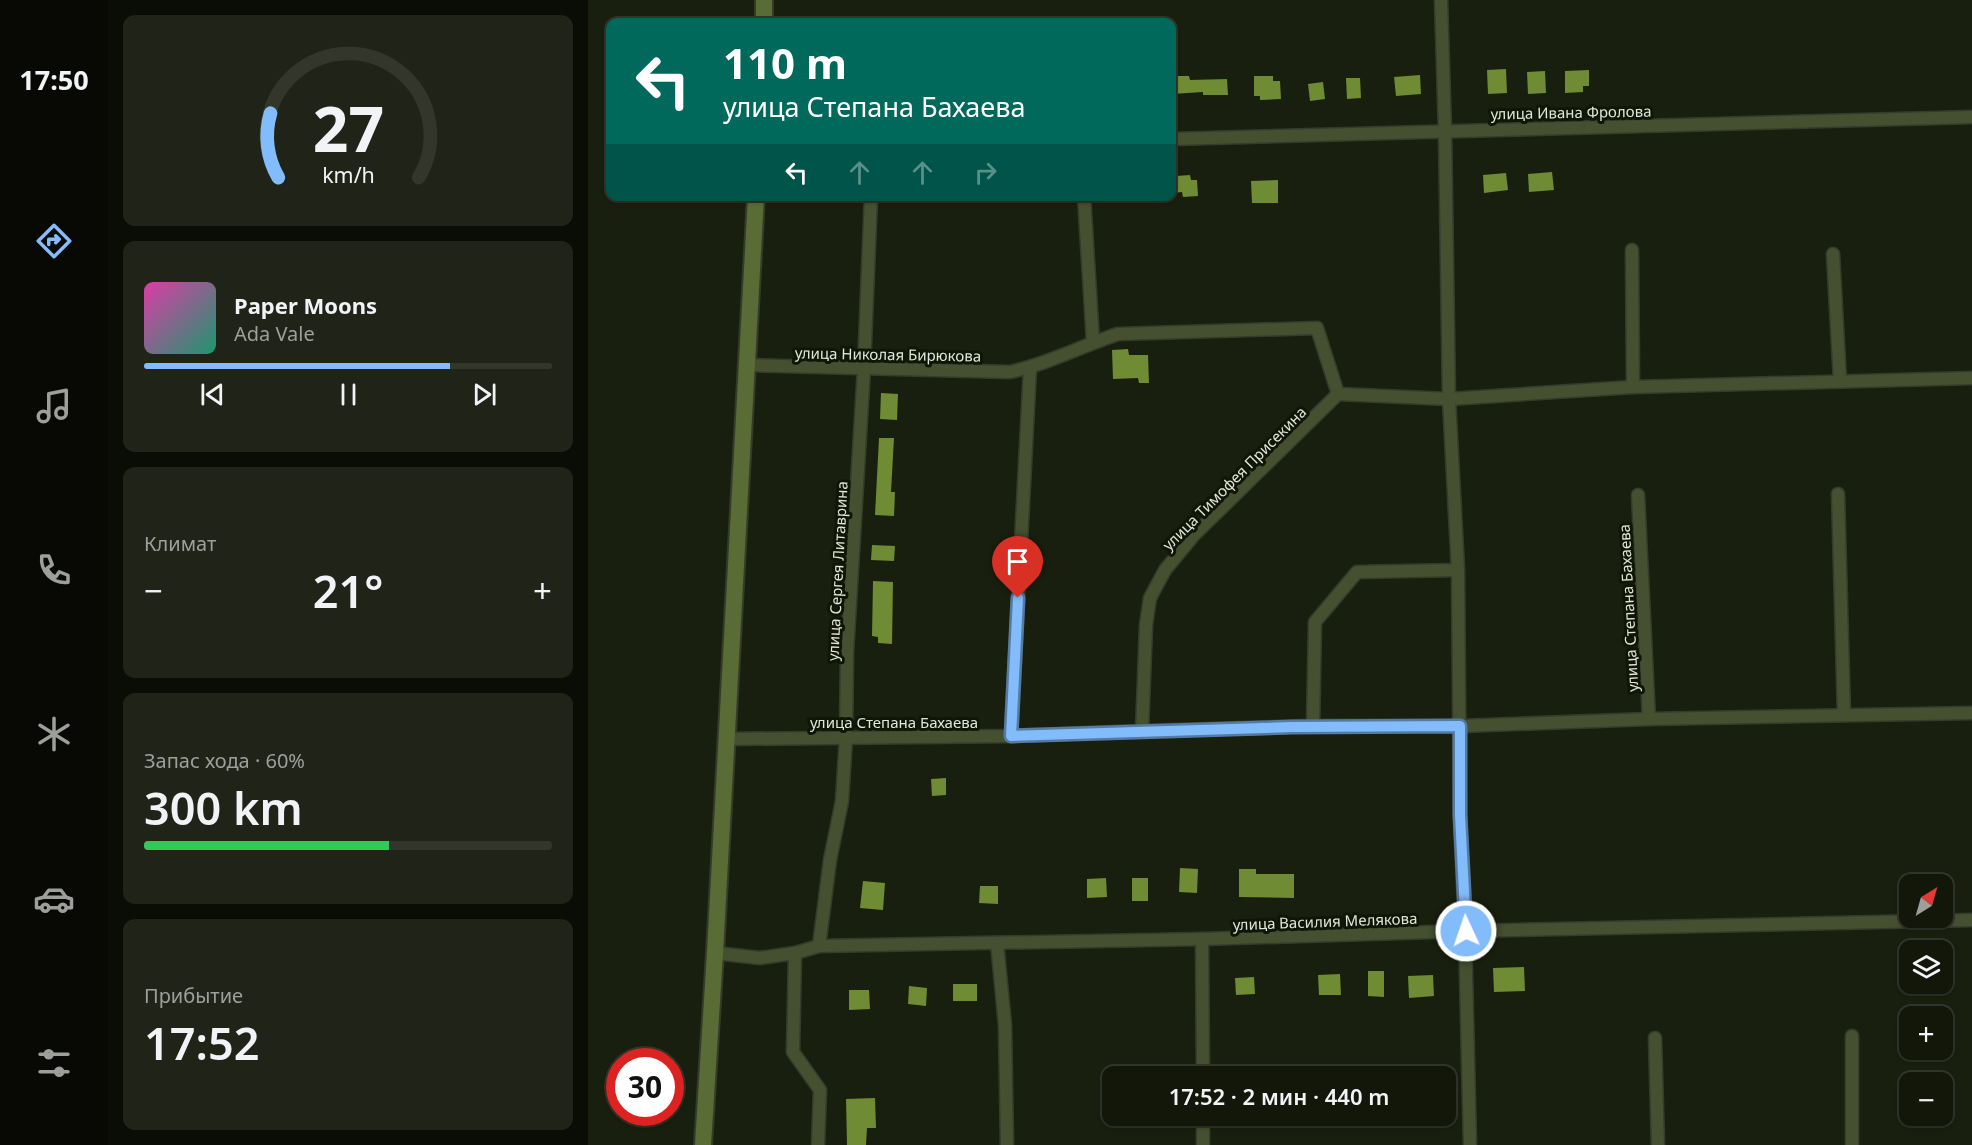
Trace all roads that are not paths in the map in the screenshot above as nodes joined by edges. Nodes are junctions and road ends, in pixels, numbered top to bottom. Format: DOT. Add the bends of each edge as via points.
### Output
graph roads {
  1 [pos="764,0"];
  2 [pos="1441,0"];
  3 [pos="764,18"];
  4 [pos="1972,117"];
  5 [pos="1445,131"];
  6 [pos="1176,139"];
  7 [pos="756,201"];
  8 [pos="871,201"];
  9 [pos="1084,201"];
  10 [pos="1632,250"];
  11 [pos="1833,254"];
  12 [pos="1093,342"];
  13 [pos="746,365"];
  14 [pos="864,368"];
  15 [pos="1030,368"];
  16 [pos="1972,378"];
  17 [pos="1840,381"];
  18 [pos="1633,387"];
  19 [pos="1338,394"];
  20 [pos="1449,399"];
  21 [pos="1838,494"];
  22 [pos="1638,495"];
  23 [pos="1458,570"];
  24 [pos="1972,713"];
  25 [pos="1844,715"];
  26 [pos="1649,719"];
  27 [pos="1313,726"];
  28 [pos="1460,726"];
  29 [pos="1142,730"];
  30 [pos="1011,736"];
  31 [pos="846,737"];
  32 [pos="727,739"];
  33 [pos="1972,920"];
  34 [pos="1466,931"];
  35 [pos="1202,939"];
  36 [pos="997,944"];
  37 [pos="819,946"];
  38 [pos="715,953"];
  39 [pos="795,953"];
  40 [pos="1851,1036"];
  41 [pos="1655,1038"];
  42 [pos="1203,1066"];
  43 [pos="1203,1126"];
  44 [pos="703,1145"];
  45 [pos="818,1145"];
  46 [pos="1007,1145"];
  47 [pos="1203,1145"];
  48 [pos="1470,1145"];
  49 [pos="1658,1145"];
  50 [pos="1852,1145"];
  1 -- 3 [label="main road"];
  2 -- 5 [label="street"];
  4 -- 5 [label="street, улица Ивана Фролова"];
  5 -- 6 [label="street, улица Ивана Фролова"];
  5 -- 20 [label="street"];
  7 -- 13 [label="main road"];
  8 -- 14 [label="street, улица Сергея Литаврина"];
  9 -- 12 [label="street"];
  10 -- 18 [label="street"];
  11 -- 17 [label="street"];
  12 -- 15 [label="street, улица Николая Бирюкова"];
  12 -- 19 [label="street, улица Николая Бирюкова" via="1118,334 1317,328"];
  13 -- 14 [label="street, улица Николая Бирюкова"];
  13 -- 32 [label="main road"];
  14 -- 15 [label="street, улица Николая Бирюкова" via="1010,372"];
  14 -- 31 [label="street, улица Сергея Литаврина" via="847,652"];
  15 -- 30 [label="street"];
  16 -- 17 [label="street"];
  17 -- 18 [label="street"];
  18 -- 20 [label="street"];
  19 -- 20 [label="street"];
  19 -- 29 [label="street, улица Тимофея Присекина" via="1194,536 1165,570 1150,598 1146,625"];
  20 -- 23 [label="street"];
  21 -- 25 [label="street"];
  22 -- 26 [label="street, улица Степана Бахаева"];
  23 -- 27 [label="street" via="1357,572 1315,622"];
  23 -- 28 [label="street"];
  24 -- 25 [label="street, улица Степана Бахаева"];
  25 -- 26 [label="street, улица Степана Бахаева"];
  26 -- 28 [label="street, улица Степана Бахаева"];
  27 -- 28 [label="street, улица Степана Бахаева"];
  27 -- 29 [label="street, улица Степана Бахаева"];
  28 -- 34 [label="street"];
  29 -- 30 [label="street, улица Степана Бахаева"];
  30 -- 31 [label="street, улица Степана Бахаева"];
  31 -- 32 [label="street, улица Степана Бахаева"];
  31 -- 37 [label="street, улица Сергея Литаврина" via="842,801"];
  32 -- 38 [label="main road"];
  33 -- 34 [label="street, улица Василия Мелякова"];
  34 -- 35 [label="street, улица Василия Мелякова"];
  34 -- 48 [label="street"];
  35 -- 36 [label="street, улица Василия Мелякова"];
  35 -- 42 [label="street"];
  36 -- 37 [label="street, улица Василия Мелякова"];
  36 -- 46 [label="street" via="1005,1025"];
  37 -- 39 [label="street, улица Василия Мелякова"];
  38 -- 39 [label="street, улица Василия Мелякова" via="760,958"];
  38 -- 44 [label="main road"];
  39 -- 45 [label="street" via="793,1052 820,1090"];
  40 -- 50 [label="street"];
  41 -- 49 [label="street"];
  43 -- 47 [label="street"];
}
